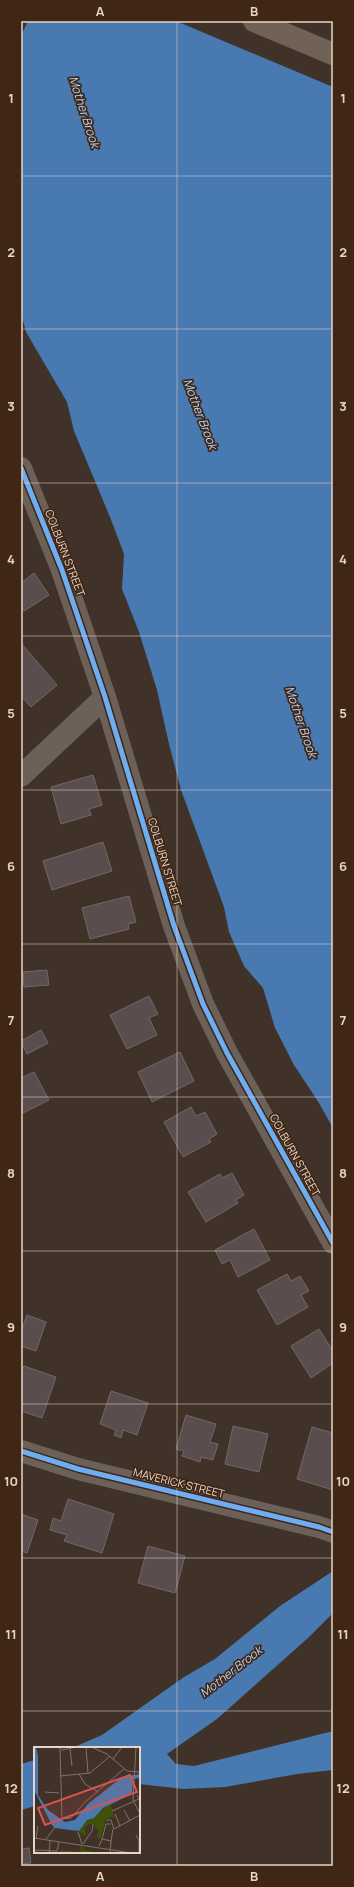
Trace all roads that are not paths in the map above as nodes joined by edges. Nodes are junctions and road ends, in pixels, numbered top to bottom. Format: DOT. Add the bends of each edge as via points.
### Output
graph roads {
  1 [pos="254,21"];
  2 [pos="282,26"];
  3 [pos="333,54"];
  4 [pos="21,468"];
  5 [pos="105,697"];
  6 [pos="21,776"];
  7 [pos="333,1243"];
  8 [pos="21,1451"];
  9 [pos="333,1532"];
  1 -- 2 [label="main road"];
  2 -- 3 [label="main road"];
  4 -- 5 [label="street, COLBURN STREET" via="62,570"];
  5 -- 6 [label="street"];
  5 -- 7 [label="street, COLBURN STREET" via="174,926 203,1004 227,1053"];
  8 -- 9 [label="street, MAVERICK STREET" via="78,1469"];
}
